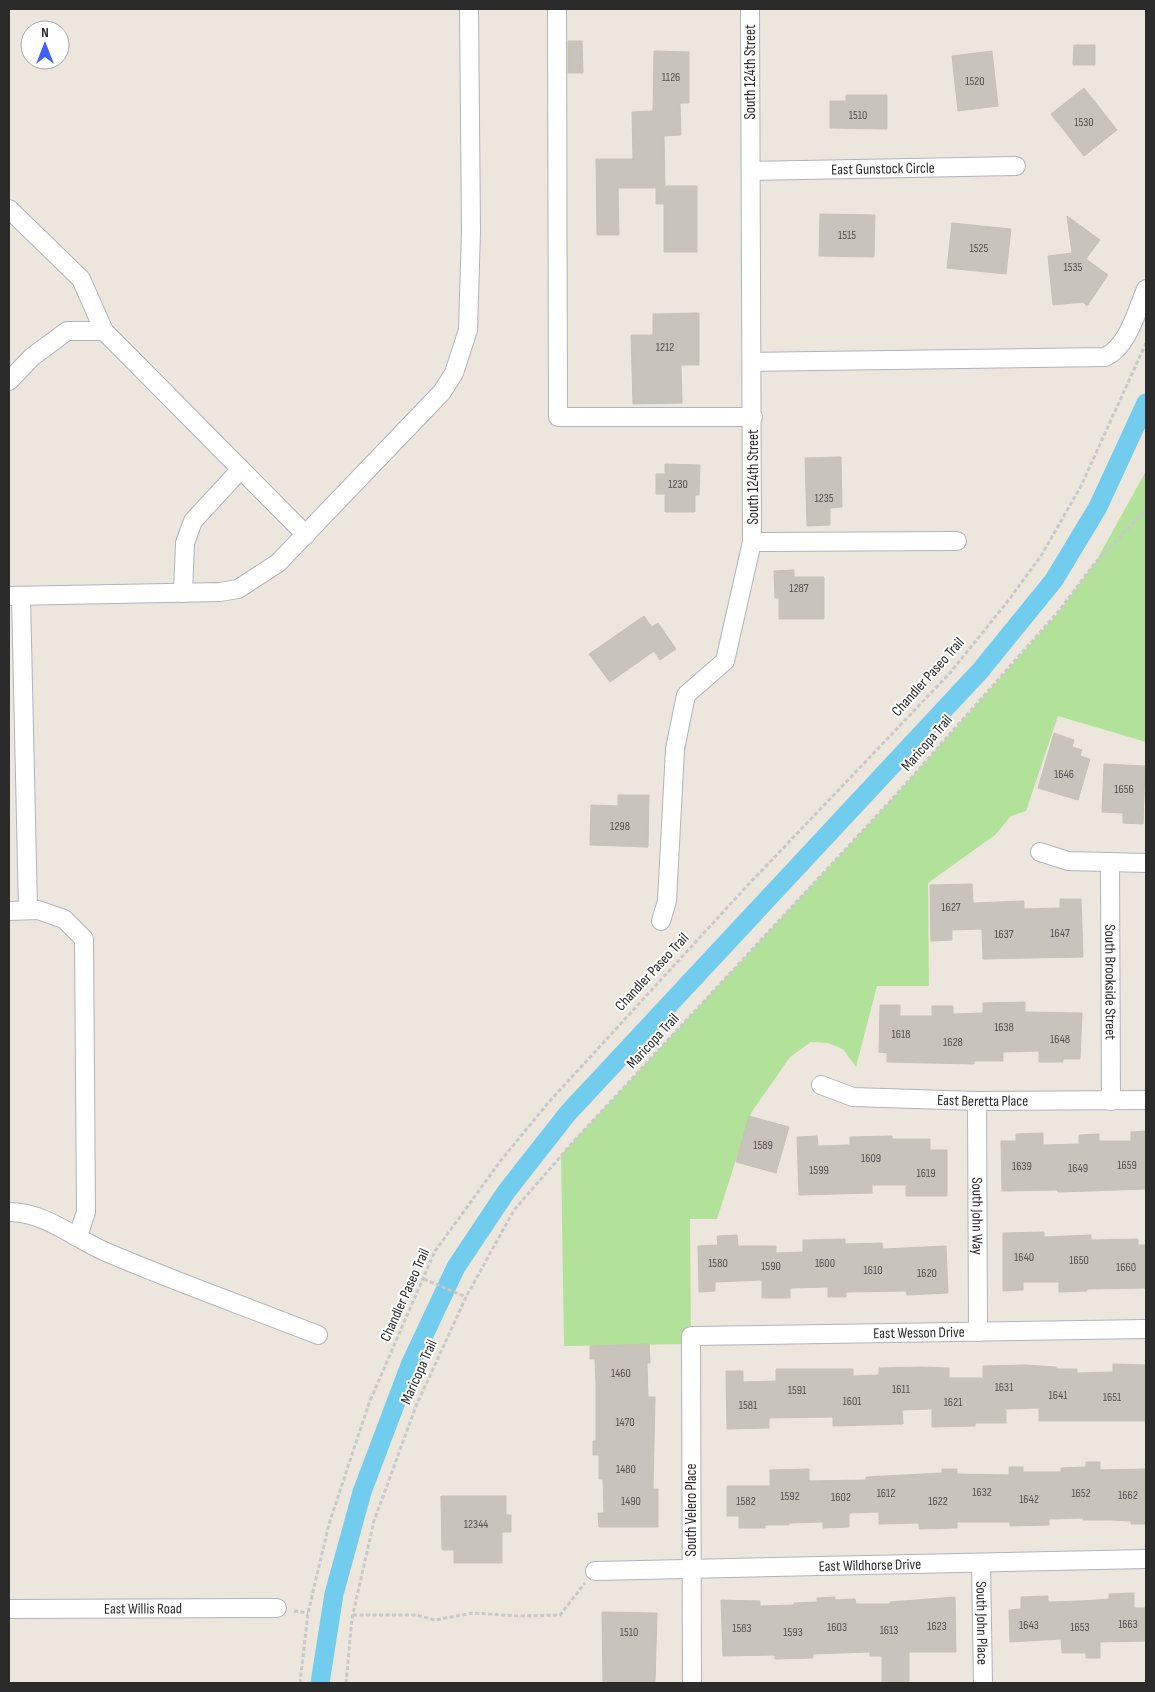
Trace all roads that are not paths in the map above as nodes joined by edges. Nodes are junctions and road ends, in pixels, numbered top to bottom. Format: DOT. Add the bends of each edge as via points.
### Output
graph roads {
  1 [pos="469,9"];
  2 [pos="557,9"];
  3 [pos="750,9"];
  4 [pos="1016,166"];
  5 [pos="751,171"];
  6 [pos="9,209"];
  7 [pos="1146,289"];
  8 [pos="104,331"];
  9 [pos="753,362"];
  10 [pos="9,381"];
  11 [pos="753,417"];
  12 [pos="241,469"];
  13 [pos="306,535"];
  14 [pos="957,541"];
  15 [pos="752,542"];
  16 [pos="183,593"];
  17 [pos="15,596"];
  18 [pos="1040,852"];
  19 [pos="1110,864"];
  20 [pos="1146,864"];
  21 [pos="9,910"];
  22 [pos="28,910"];
  23 [pos="661,921"];
  24 [pos="821,1085"];
  25 [pos="1146,1100"];
  26 [pos="977,1101"];
  27 [pos="1111,1101"];
  28 [pos="9,1212"];
  29 [pos="75,1236"];
  30 [pos="1146,1329"];
  31 [pos="978,1332"];
  32 [pos="318,1335"];
  33 [pos="691,1336"];
  34 [pos="1146,1559"];
  35 [pos="981,1563"];
  36 [pos="691,1569"];
  37 [pos="595,1571"];
  38 [pos="277,1608"];
  39 [pos="9,1609"];
  40 [pos="692,1683"];
  41 [pos="983,1683"];
  1 -- 13 [label="street" via="468,330 454,374 442,392"];
  2 -- 11 [label="street" via="558,417"];
  3 -- 5 [label="street, South 124th Street"];
  4 -- 5 [label="street, East Gunstock Circle"];
  5 -- 9 [label="street, South 124th Street"];
  6 -- 8 [label="street" via="81,279"];
  7 -- 9 [label="street" via="1124,338 1116,351 1105,357"];
  8 -- 10 [label="street" via="67,331 32,357"];
  8 -- 12 [label="street"];
  9 -- 11 [label="street, South 124th Street"];
  11 -- 15 [label="street, South 124th Street"];
  12 -- 13 [label="street"];
  12 -- 16 [label="street" via="193,520 185,543"];
  13 -- 16 [label="street" via="278,564 238,589"];
  14 -- 15 [label="street"];
  15 -- 23 [label="street, South 124th Street" via="725,661 686,695 675,749 667,901"];
  16 -- 17 [label="street"];
  17 -- 22 [label="street"];
  18 -- 19 [label="street" via="1068,860"];
  19 -- 20 [label="street"];
  19 -- 27 [label="street, South Brookside Street"];
  21 -- 22 [label="street"];
  22 -- 29 [label="street" via="64,919 84,939 86,1212"];
  24 -- 26 [label="street, East Beretta Place" via="853,1097"];
  25 -- 27 [label="street, East Beretta Place"];
  26 -- 27 [label="street, East Beretta Place"];
  26 -- 31 [label="street, South John Way"];
  28 -- 29 [label="street" via="49,1222"];
  29 -- 32 [label="street" via="105,1251"];
  30 -- 31 [label="street, East Wesson Drive"];
  31 -- 33 [label="street, East Wesson Drive"];
  33 -- 36 [label="street, South Velero Place"];
  34 -- 35 [label="street, East Wildhorse Drive"];
  35 -- 36 [label="street, East Wildhorse Drive"];
  35 -- 41 [label="street, South John Place"];
  36 -- 37 [label="street, East Wildhorse Drive"];
  36 -- 40 [label="street, South Velero Place"];
  38 -- 39 [label="street, East Willis Road"];
}
